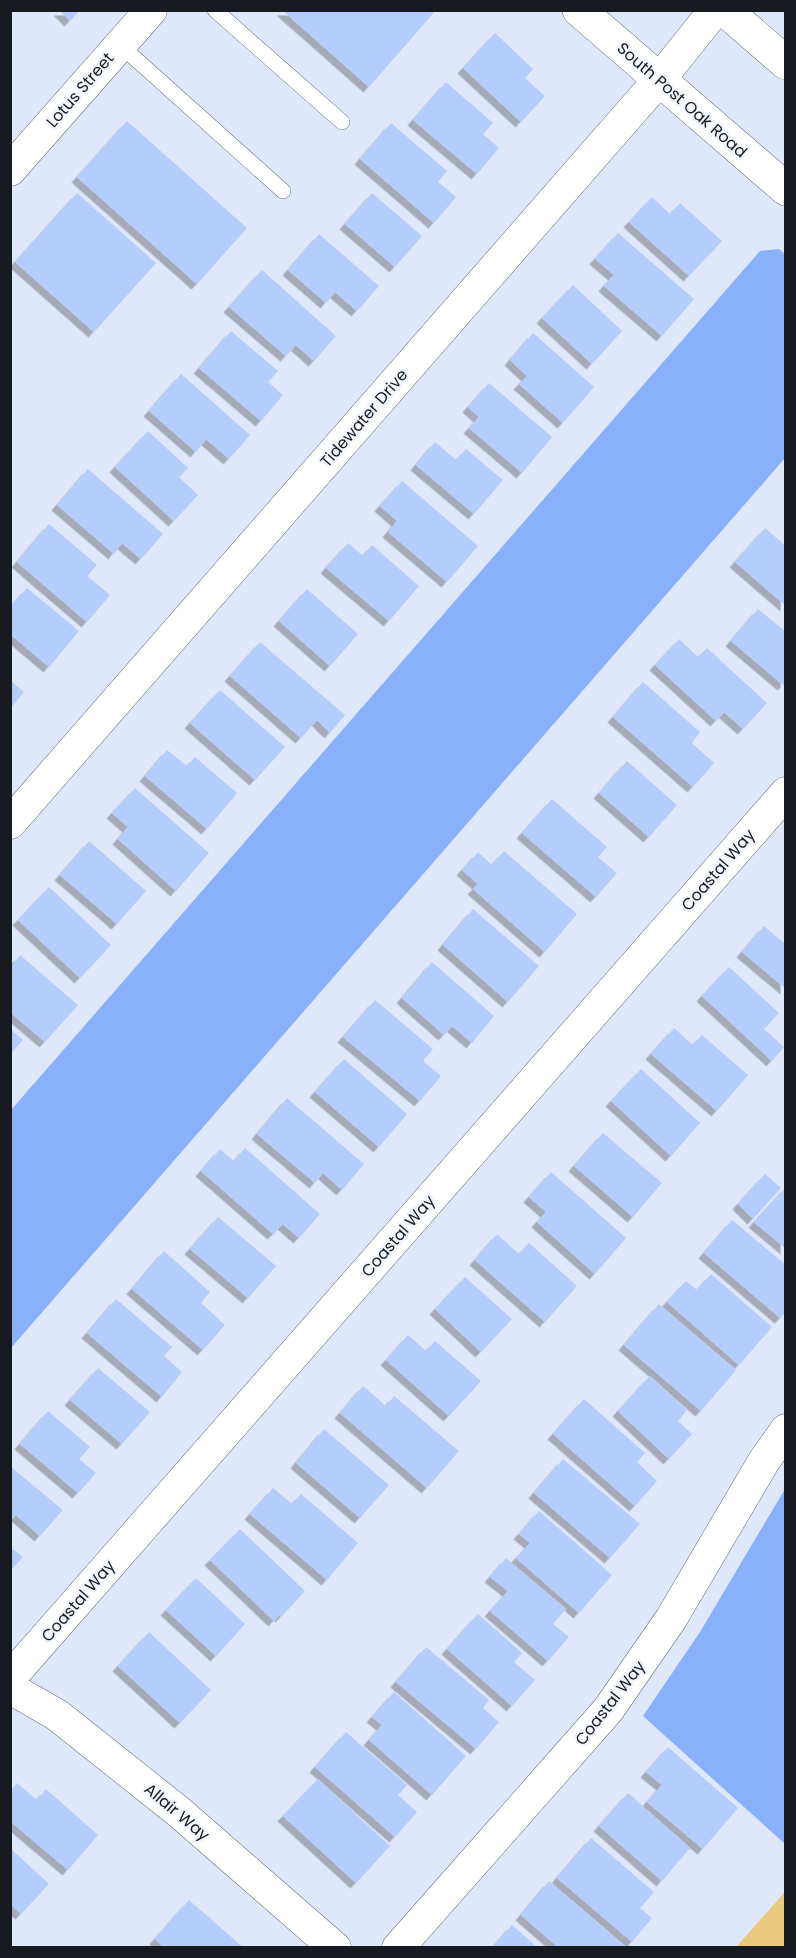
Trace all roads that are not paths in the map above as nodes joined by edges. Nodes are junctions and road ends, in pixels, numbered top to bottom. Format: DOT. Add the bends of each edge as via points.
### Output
graph roads {
  1 [pos="151,10"];
  2 [pos="215,10"];
  3 [pos="579,10"];
  4 [pos="715,10"];
  5 [pos="725,10"];
  6 [pos="120,45"];
  7 [pos="786,63"];
  8 [pos="659,80"];
  9 [pos="342,122"];
  10 [pos="10,170"];
  11 [pos="786,189"];
  12 [pos="283,191"];
  13 [pos="786,793"];
  14 [pos="10,823"];
  15 [pos="786,1430"];
  16 [pos="10,1678"];
  17 [pos="10,1688"];
  18 [pos="335,1947"];
  19 [pos="398,1947"];
  1 -- 6 [label="street, Lotus Street"];
  2 -- 9 [label="lane"];
  3 -- 8 [label="main road, South Post Oak Road"];
  4 -- 8 [label="street, Tidewater Drive"];
  5 -- 7 [label="main road"];
  6 -- 10 [label="street, Lotus Street"];
  6 -- 12 [label="lane"];
  8 -- 11 [label="main road, South Post Oak Road"];
  8 -- 14 [label="street, Tidewater Drive"];
  13 -- 16 [label="street, Coastal Way"];
  15 -- 19 [label="street, Coastal Way" via="671,1619 608,1710"];
  17 -- 18 [label="street, Allair Way" via="57,1714 179,1812"];
}
